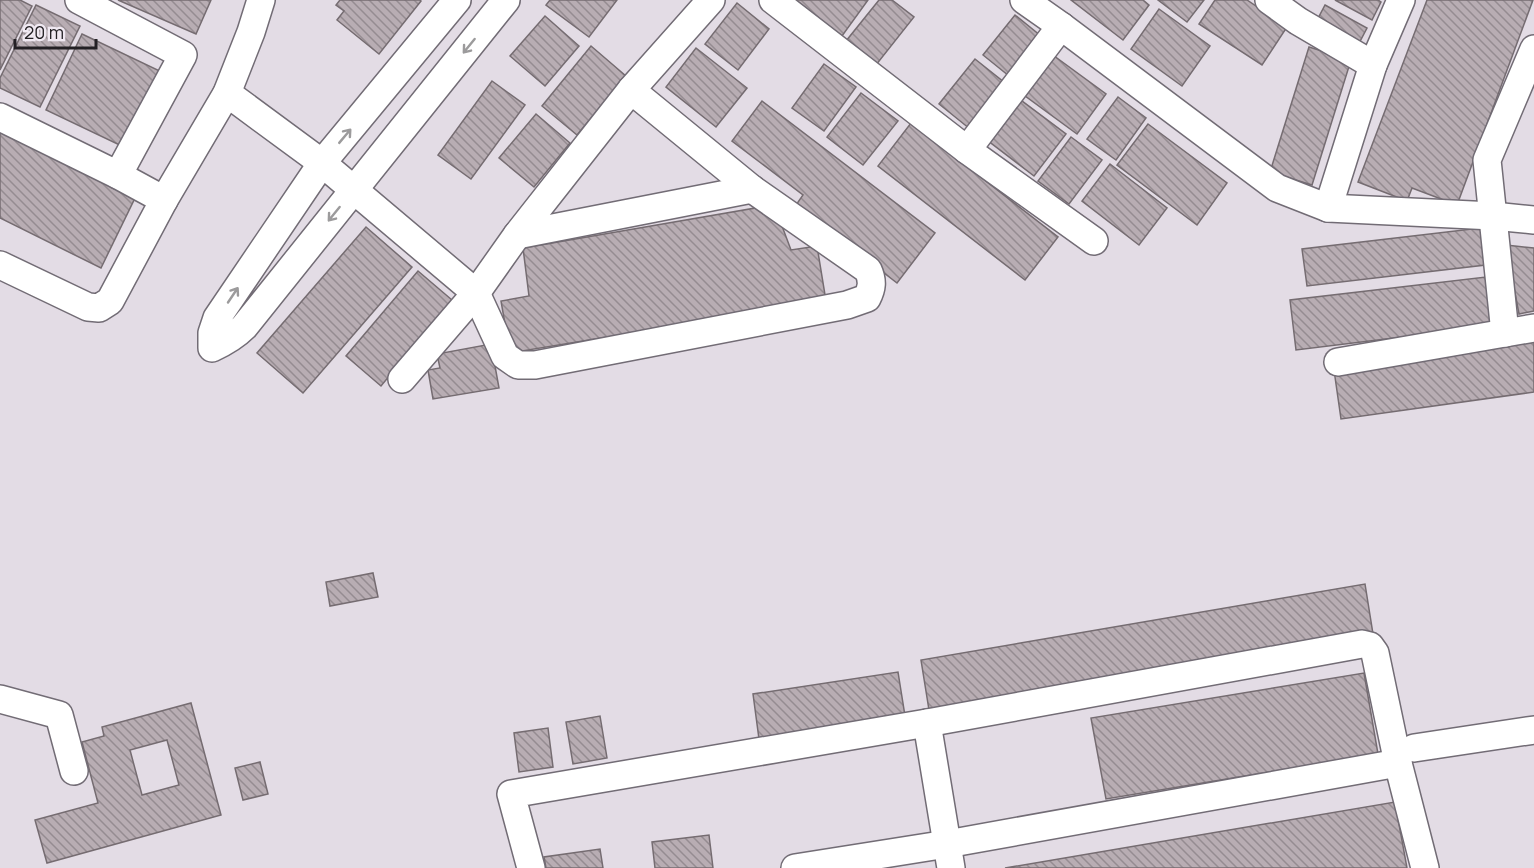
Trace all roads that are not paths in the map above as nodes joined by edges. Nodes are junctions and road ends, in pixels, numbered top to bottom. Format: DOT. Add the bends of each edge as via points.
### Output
graph roads {
  1 [pos="80,0"];
  2 [pos="261,0"];
  3 [pos="457,0"];
  4 [pos="506,0"];
  5 [pos="711,0"];
  6 [pos="773,0"];
  7 [pos="1024,0"];
  8 [pos="1269,0"];
  9 [pos="1401,0"];
  10 [pos="1304,10"];
  11 [pos="1061,26"];
  12 [pos="1534,49"];
  13 [pos="1373,65"];
  14 [pos="631,90"];
  15 [pos="227,93"];
  16 [pos="0,117"];
  17 [pos="967,150"];
  18 [pos="322,163"];
  19 [pos="118,175"];
  20 [pos="752,189"];
  21 [pos="354,190"];
  22 [pos="164,200"];
  23 [pos="1328,208"];
  24 [pos="1493,216"];
  25 [pos="1534,220"];
  26 [pos="517,235"];
  27 [pos="1094,241"];
  28 [pos="0,265"];
  29 [pos="476,293"];
  30 [pos="1534,328"];
  31 [pos="1505,333"];
  32 [pos="1338,362"];
  33 [pos="402,379"];
  34 [pos="0,699"];
  35 [pos="927,723"];
  36 [pos="1534,730"];
  37 [pos="1406,755"];
  38 [pos="74,771"];
  39 [pos="949,856"];
  40 [pos="531,868"];
  41 [pos="795,868"];
  42 [pos="1425,868"];
  1 -- 19 [label="street" via="183,55"];
  2 -- 15 [label="street"];
  18 -- 3 [label="street, one-way"];
  4 -- 21 [label="street, one-way"];
  5 -- 14 [label="street"];
  6 -- 17 [label="street"];
  7 -- 11 [label="street"];
  8 -- 10 [label="street"];
  9 -- 13 [label="street"];
  10 -- 13 [label="street"];
  11 -- 17 [label="street"];
  11 -- 23 [label="street" via="1277,188"];
  12 -- 24 [label="street" via="1487,160"];
  13 -- 23 [label="street"];
  14 -- 20 [label="street"];
  14 -- 26 [label="street"];
  15 -- 18 [label="street"];
  15 -- 22 [label="street"];
  16 -- 19 [label="street"];
  17 -- 27 [label="street"];
  18 -- 21 [label="street"];
  21 -- 18 [label="street, one-way" via="237,335 212,348 217,318"];
  19 -- 22 [label="street"];
  20 -- 26 [label="street"];
  20 -- 29 [label="street" via="868,270 872,289 867,298 535,365 518,365 505,356"];
  21 -- 29 [label="street"];
  22 -- 28 [label="street" via="110,301 99,308 87,307"];
  23 -- 24 [label="street"];
  24 -- 25 [label="street"];
  24 -- 31 [label="street"];
  26 -- 29 [label="street"];
  29 -- 33 [label="street"];
  30 -- 31 [label="street"];
  31 -- 32 [label="street"];
  34 -- 38 [label="street" via="58,715"];
  35 -- 37 [label="street" via="1362,644 1375,653"];
  35 -- 39 [label="street"];
  35 -- 40 [label="street" via="511,794"];
  36 -- 37 [label="street"];
  37 -- 39 [label="street"];
  37 -- 42 [label="street"];
  39 -- 41 [label="street"];
}
